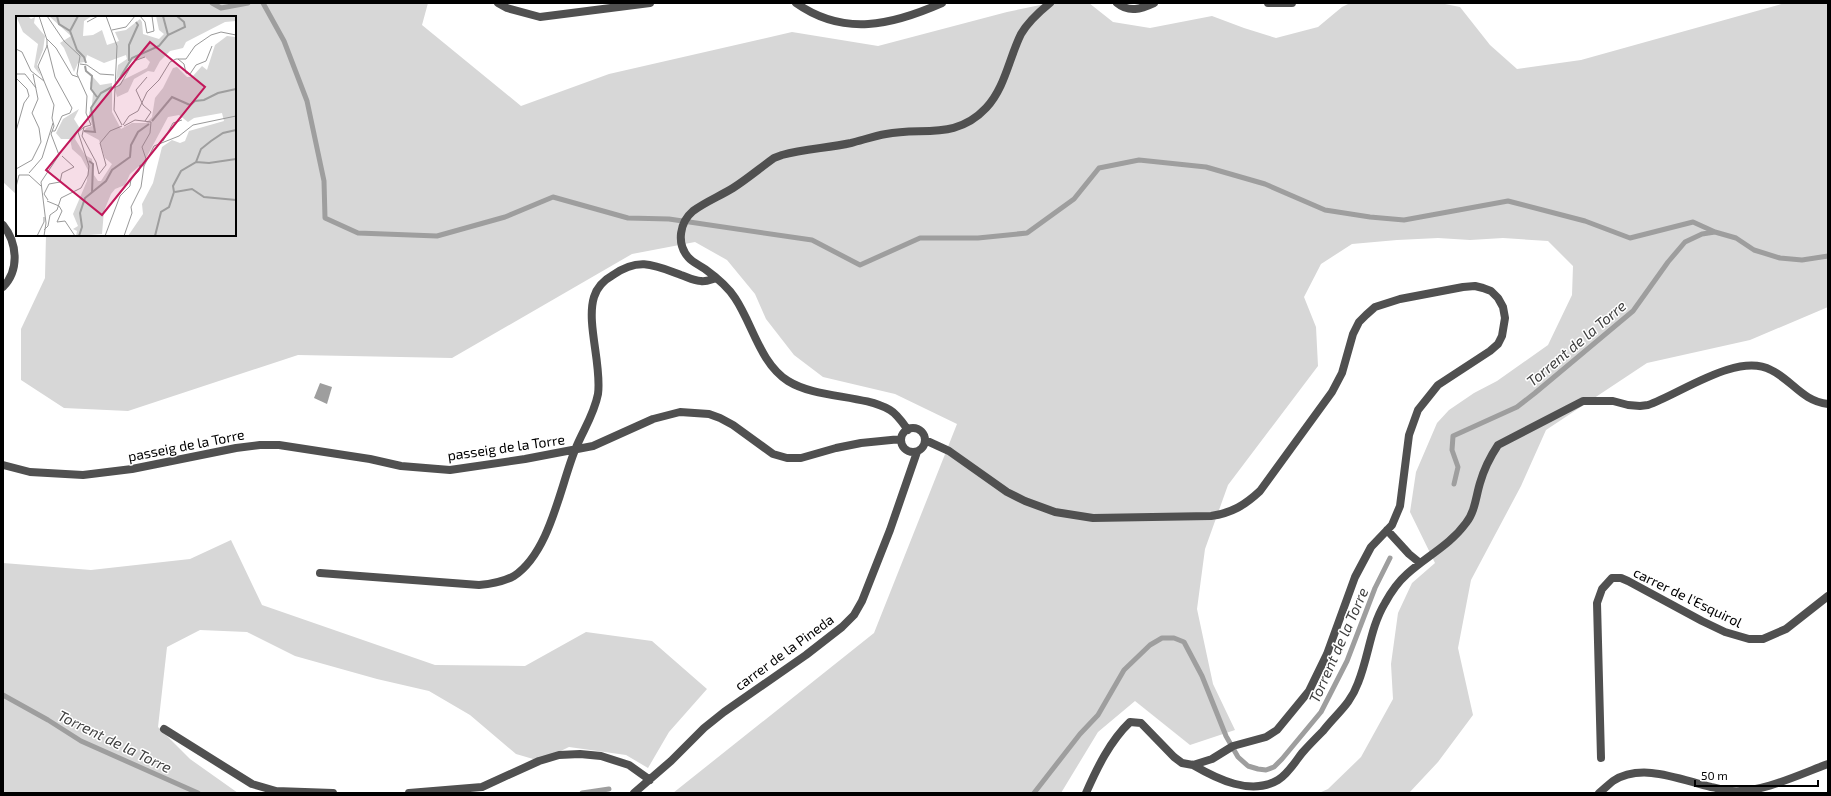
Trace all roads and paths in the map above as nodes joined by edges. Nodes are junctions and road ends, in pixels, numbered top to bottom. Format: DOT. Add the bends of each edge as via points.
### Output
graph roads {
  1 [pos="498,3"];
  2 [pos="650,3"];
  3 [pos="796,3"];
  4 [pos="942,3"];
  5 [pos="1050,3"];
  6 [pos="1117,3"];
  7 [pos="1154,3"];
  8 [pos="1268,3"];
  9 [pos="1292,3"];
  10 [pos="3,225"];
  11 [pos="716,278"];
  12 [pos="3,287"];
  13 [pos="1828,404"];
  14 [pos="908,430"];
  15 [pos="901,439"];
  16 [pos="925,440"];
  17 [pos="575,450"];
  18 [pos="917,452"];
  19 [pos="3,465"];
  20 [pos="1387,530"];
  21 [pos="1420,563"];
  22 [pos="320,573"];
  23 [pos="1828,596"];
  24 [pos="164,729"];
  25 [pos="1602,758"];
  26 [pos="1828,764"];
  27 [pos="1193,766"];
  28 [pos="650,780"];
  29 [pos="333,793"];
  30 [pos="409,793"];
  31 [pos="634,793"];
  32 [pos="1086,793"];
  33 [pos="1599,793"];
  1 -- 2 [label="street" via="540,17"];
  3 -- 4 [label="street" via="842,23 865,25 890,22"];
  5 -- 11 [label="street" via="1029,22 995,95 986,107 967,122 938,132 886,134 782,155 694,210 683,225 681,243 687,256"];
  6 -- 7 [label="street" via="1130,10"];
  8 -- 9 [label="street"];
  10 -- 12 [label="street" via="8,231 15,254 14,267"];
  11 -- 14 [label="street" via="742,308 767,360 788,381 816,392 889,410"];
  11 -- 17 [label="street" via="702,282 656,266 640,264 626,267 601,284 594,297 592,309 599,376 598,392 590,422"];
  13 -- 21 [label="street" via="1806,396 1770,369 1751,366 1716,374 1648,405 1583,401 1498,445 1484,471 1468,521 1439,550"];
  14 -- 15 [label="street"];
  14 -- 16 [label="street" via="919,430"];
  15 -- 17 [label="street, passeig de la Torre" via="861,443 801,458 787,458 773,454 720,418 709,414 680,412 653,419 615,437"];
  15 -- 18 [label="street" via="906,450"];
  16 -- 18 [label="street" via="923,447"];
  16 -- 20 [label="street" via="949,451 1008,492 1060,513 1093,518 1199,517 1227,514 1249,502 1260,491 1332,392 1342,373 1349,344 1359,322 1375,307 1462,287 1474,286 1491,291 1503,308 1502,336 1490,351 1438,385 1418,410 1409,435 1400,506 1392,525"];
  17 -- 19 [label="street, passeig de la Torre" via="450,470 401,466 280,445 236,448 132,469 83,475 30,472"];
  17 -- 22 [label="street" via="562,492 539,546 532,558 513,576 502,581 479,585"];
  18 -- 28 [label="street, carrer de la Pineda" via="890,530 854,615 806,655 704,728"];
  20 -- 21 [label="street"];
  20 -- 27 [label="street" via="1371,547 1355,577 1327,654 1309,691 1277,730 1266,737 1233,746"];
  21 -- 27 [label="street" via="1396,585 1377,617 1359,682 1350,701 1278,780 1267,785 1236,786"];
  23 -- 25 [label="street, carrer de l'Esquirol" via="1786,629 1764,639 1749,639 1725,632 1702,621 1628,581 1612,578 1602,589 1597,604"];
  24 -- 29 [label="street" via="252,784 276,791"];
  26 -- 33 [label="street" via="1777,785 1753,789 1732,791 1661,774 1644,773 1629,774 1614,781"];
  27 -- 32 [label="street" via="1174,757 1141,723 1130,722 1121,730 1101,761"];
  28 -- 30 [label="street" via="629,765 601,756 559,755 539,761 482,787"];
  28 -- 31 [label="street, carrer de la Pineda"];
}
